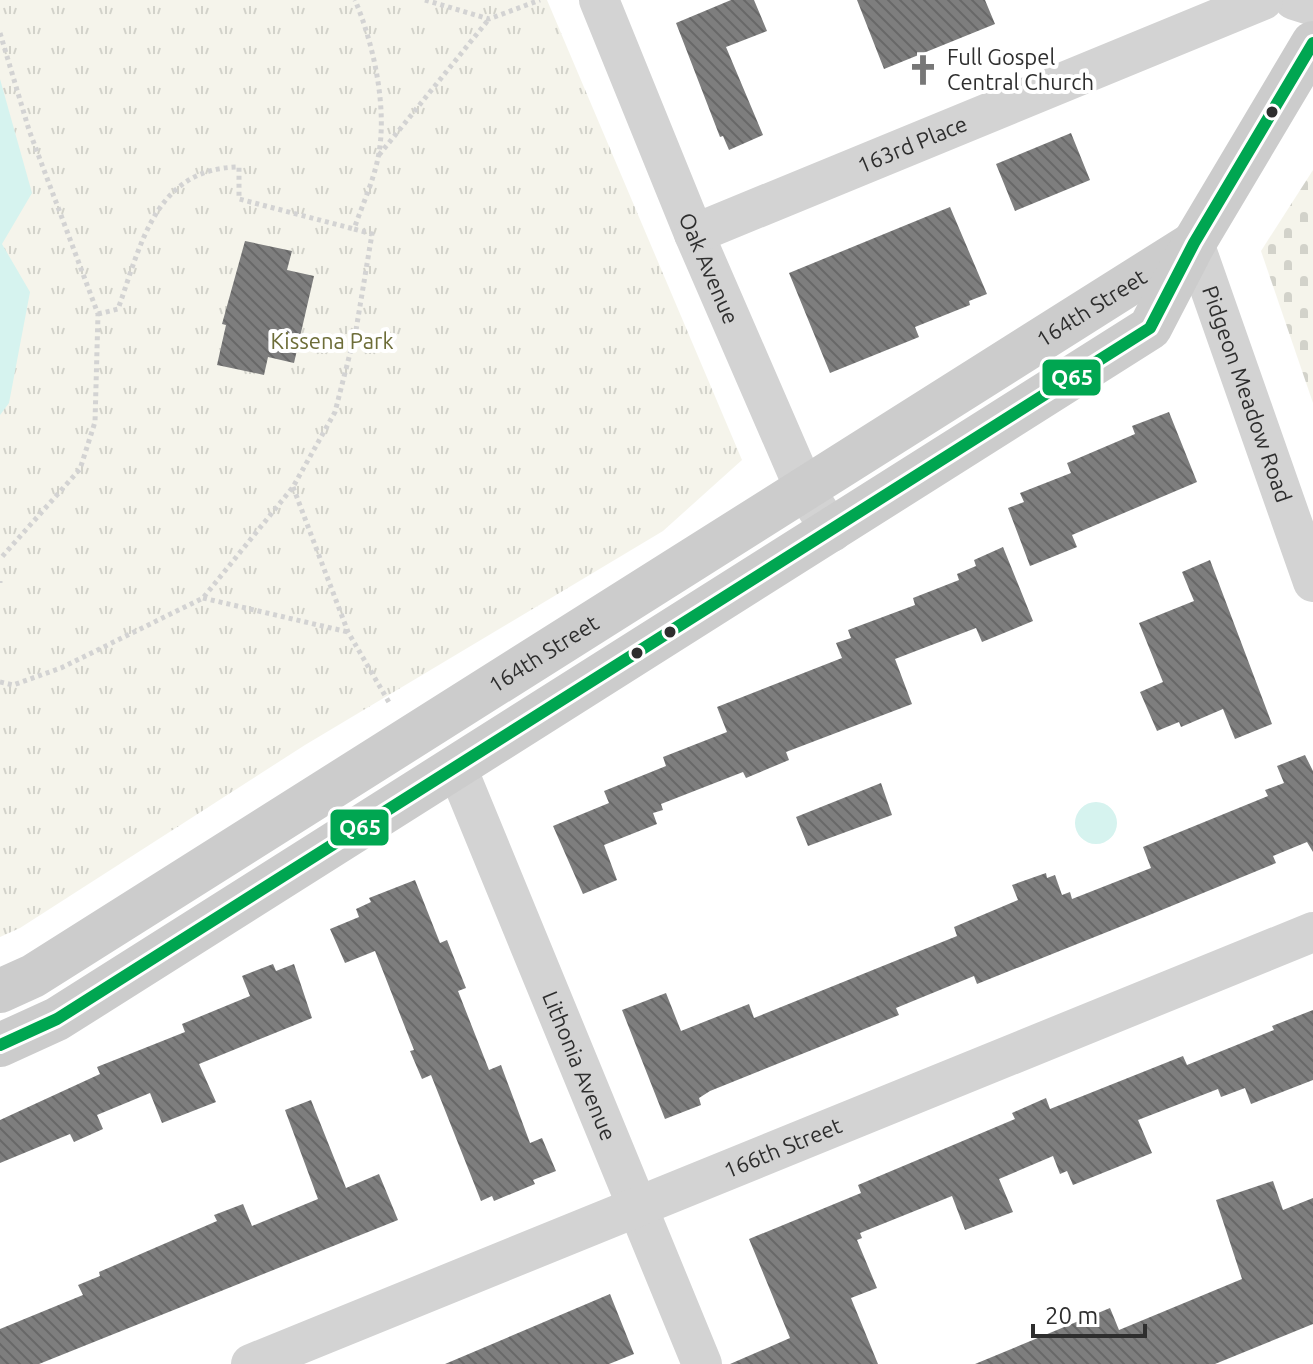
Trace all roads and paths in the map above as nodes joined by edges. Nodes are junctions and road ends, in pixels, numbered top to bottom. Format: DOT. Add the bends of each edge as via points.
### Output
graph roads {
  1 [pos="355,0"];
  2 [pos="425,0"];
  3 [pos="540,0"];
  4 [pos="599,0"];
  5 [pos="1263,0"];
  6 [pos="1294,0"];
  7 [pos="1313,6"];
  8 [pos="489,19"];
  9 [pos="0,33"];
  10 [pos="1313,43"];
  11 [pos="378,157"];
  12 [pos="354,229"];
  13 [pos="694,234"];
  14 [pos="1194,243"];
  15 [pos="98,314"];
  16 [pos="293,487"];
  17 [pos="805,490"];
  18 [pos="832,532"];
  19 [pos="0,559"];
  20 [pos="1313,582"];
  21 [pos="203,598"];
  22 [pos="348,632"];
  23 [pos="0,682"];
  24 [pos="393,709"];
  25 [pos="457,768"];
  26 [pos="1313,932"];
  27 [pos="0,991"];
  28 [pos="0,1045"];
  29 [pos="638,1206"];
  30 [pos="251,1364"];
  31 [pos="702,1364"];
  1 -- 11 [label="path" via="376,78"];
  2 -- 8 [label="path"];
  3 -- 8 [label="path"];
  4 -- 13 [label="street, Oak Avenue"];
  5 -- 13 [label="street, 163rd Place"];
  6 -- 7 [label="street"];
  8 -- 11 [label="path"];
  9 -- 15 [label="path" via="29,130"];
  10 -- 14 [label="street"];
  11 -- 12 [label="path"];
  12 -- 15 [label="path" via="239,199 239,167 204,171 188,178 163,202 143,237 118,309"];
  12 -- 16 [label="path" via="372,234 356,330 335,412"];
  13 -- 17 [label="street, Oak Avenue"];
  14 -- 17 [label="street, 164th Street"];
  14 -- 18 [label="street, 164th Street" via="1150,328"];
  14 -- 20 [label="street, Pidgeon Meadow Road"];
  15 -- 19 [label="path" via="95,422 80,469"];
  16 -- 21 [label="path"];
  16 -- 22 [label="path"];
  17 -- 18 [label="street, Oak Avenue"];
  17 -- 27 [label="street, 164th Street" via="33,976"];
  18 -- 25 [label="street, 164th Street"];
  21 -- 22 [label="path"];
  21 -- 23 [label="path" via="61,668 13,685"];
  22 -- 24 [label="path"];
  25 -- 28 [label="street, 164th Street" via="57,1019"];
  25 -- 29 [label="street, Lithonia Avenue"];
  26 -- 29 [label="street, 166th Street"];
  29 -- 30 [label="street, 166th Street"];
  29 -- 31 [label="street, Lithonia Avenue"];
}
